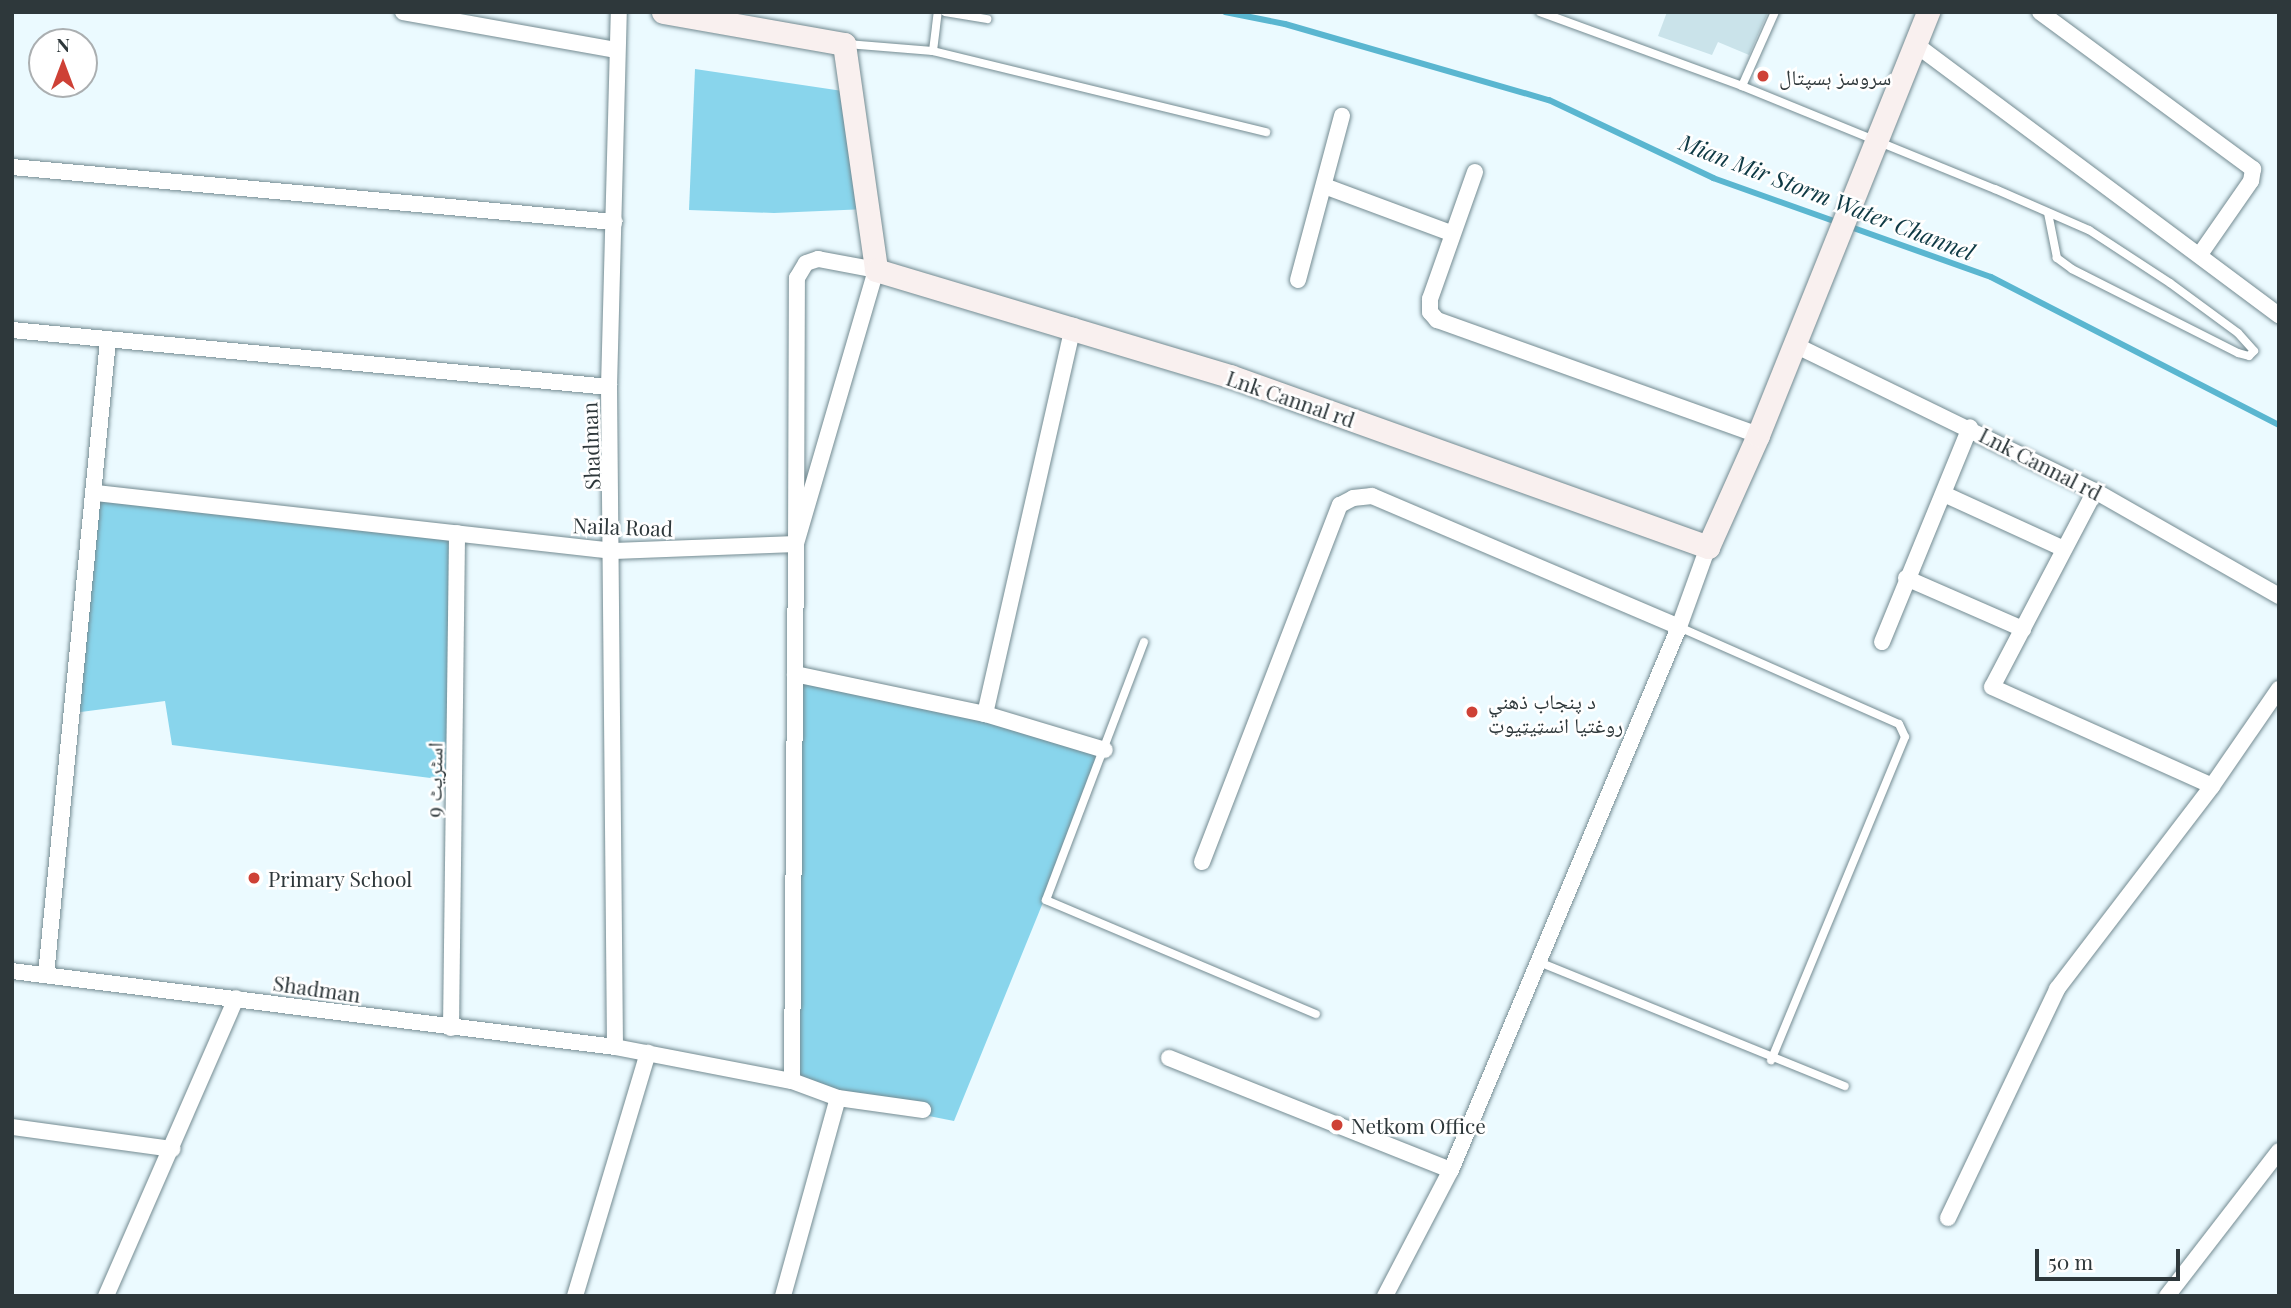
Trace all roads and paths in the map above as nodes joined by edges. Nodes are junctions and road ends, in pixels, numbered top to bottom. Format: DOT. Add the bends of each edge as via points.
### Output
graph roads {
  1 [pos="403,12"];
  2 [pos="619,12"];
  3 [pos="663,12"];
  4 [pos="938,12"];
  5 [pos="945,12"];
  6 [pos="1540,12"];
  7 [pos="1775,12"];
  8 [pos="1928,12"];
  9 [pos="2040,12"];
  10 [pos="986,19"];
  11 [pos="844,44"];
  12 [pos="1915,44"];
  13 [pos="617,50"];
  14 [pos="933,51"];
  15 [pos="1742,86"];
  16 [pos="1342,116"];
  17 [pos="1266,132"];
  18 [pos="1878,143"];
  19 [pos="12,167"];
  20 [pos="1475,172"];
  21 [pos="1327,187"];
  22 [pos="2048,213"];
  23 [pos="614,222"];
  24 [pos="1451,233"];
  25 [pos="2201,253"];
  26 [pos="876,270"];
  27 [pos="1298,280"];
  28 [pos="2279,315"];
  29 [pos="1073,326"];
  30 [pos="12,330"];
  31 [pos="108,340"];
  32 [pos="1795,345"];
  33 [pos="609,387"];
  34 [pos="1970,427"];
  35 [pos="1758,435"];
  36 [pos="2095,491"];
  37 [pos="96,494"];
  38 [pos="1946,495"];
  39 [pos="457,533"];
  40 [pos="796,544"];
  41 [pos="1708,547"];
  42 [pos="2062,548"];
  43 [pos="614,551"];
  44 [pos="1906,578"];
  45 [pos="2279,596"];
  46 [pos="1679,627"];
  47 [pos="2023,629"];
  48 [pos="1144,642"];
  49 [pos="1882,642"];
  50 [pos="795,674"];
  51 [pos="2279,689"];
  52 [pos="985,714"];
  53 [pos="1105,750"];
  54 [pos="2212,786"];
  55 [pos="1202,862"];
  56 [pos="1539,962"];
  57 [pos="12,971"];
  58 [pos="46,975"];
  59 [pos="236,998"];
  60 [pos="1316,1014"];
  61 [pos="450,1028"];
  62 [pos="615,1046"];
  63 [pos="648,1053"];
  64 [pos="1169,1058"];
  65 [pos="1771,1060"];
  66 [pos="792,1082"];
  67 [pos="1845,1086"];
  68 [pos="838,1098"];
  69 [pos="923,1110"];
  70 [pos="12,1127"];
  71 [pos="172,1149"];
  72 [pos="2279,1151"];
  73 [pos="1451,1170"];
  74 [pos="1948,1218"];
  75 [pos="106,1296"];
  76 [pos="575,1296"];
  77 [pos="783,1296"];
  78 [pos="1385,1296"];
  79 [pos="2167,1296"];
  1 -- 13 [label="street"];
  2 -- 13 [label="street, Shadman"];
  3 -- 11 [label="street"];
  4 -- 14 [label="lane"];
  5 -- 10 [label="lane"];
  6 -- 15 [label="lane"];
  7 -- 15 [label="lane"];
  8 -- 12 [label="street"];
  9 -- 25 [label="street" via="2253,169 2252,181"];
  11 -- 14 [label="lane"];
  11 -- 26 [label="street"];
  12 -- 18 [label="street"];
  12 -- 25 [label="street"];
  13 -- 23 [label="street, Shadman"];
  14 -- 17 [label="lane"];
  15 -- 18 [label="lane"];
  16 -- 21 [label="street"];
  18 -- 22 [label="lane"];
  18 -- 32 [label="street"];
  19 -- 23 [label="street"];
  20 -- 24 [label="street"];
  21 -- 24 [label="street"];
  21 -- 27 [label="street"];
  22 -- 22 [label="lane" via="2126,252 2238,334 2254,351 2249,356 2228,348 2072,269 2057,258"];
  23 -- 33 [label="street, Shadman"];
  24 -- 35 [label="street" via="1430,299 1430,312 1437,320"];
  25 -- 28 [label="street"];
  26 -- 29 [label="street, Lnk Cannal rd"];
  26 -- 40 [label="street"];
  26 -- 40 [label="street" via="818,259 806,263 797,278"];
  29 -- 41 [label="street, Lnk Cannal rd" via="1230,376"];
  29 -- 52 [label="street"];
  30 -- 31 [label="street"];
  31 -- 33 [label="street"];
  31 -- 37 [label="street"];
  32 -- 34 [label="street, Lnk Cannal rd"];
  32 -- 35 [label="street"];
  33 -- 43 [label="street, Shadman"];
  34 -- 36 [label="street, Lnk Cannal rd"];
  34 -- 38 [label="street"];
  35 -- 41 [label="street"];
  36 -- 42 [label="street"];
  36 -- 45 [label="street, Lnk Cannal rd"];
  37 -- 39 [label="street, Naila Road"];
  37 -- 58 [label="street"];
  38 -- 42 [label="street"];
  38 -- 44 [label="street"];
  39 -- 43 [label="street, Naila Road"];
  39 -- 61 [label="street, اسٹریٹ 9"];
  40 -- 43 [label="street, Naila Road"];
  40 -- 50 [label="street"];
  41 -- 46 [label="street"];
  42 -- 47 [label="street"];
  43 -- 62 [label="street, Shadman"];
  44 -- 47 [label="street"];
  44 -- 49 [label="street"];
  46 -- 55 [label="street" via="1372,496 1353,498 1340,505"];
  46 -- 56 [label="street"];
  46 -- 65 [label="lane" via="1899,724 1905,737"];
  47 -- 54 [label="street" via="1992,687"];
  48 -- 53 [label="lane"];
  50 -- 52 [label="street"];
  50 -- 66 [label="street"];
  51 -- 54 [label="street"];
  52 -- 53 [label="street"];
  53 -- 60 [label="lane" via="1046,900"];
  54 -- 74 [label="street" via="2057,989"];
  56 -- 65 [label="lane"];
  56 -- 73 [label="street"];
  57 -- 58 [label="street, Shadman"];
  58 -- 59 [label="street, Shadman"];
  59 -- 61 [label="street, Shadman"];
  59 -- 71 [label="street"];
  61 -- 62 [label="street, Shadman"];
  62 -- 63 [label="street, Shadman"];
  63 -- 66 [label="street, Shadman"];
  63 -- 76 [label="street"];
  64 -- 73 [label="street"];
  65 -- 67 [label="lane"];
  66 -- 68 [label="street, Shadman"];
  68 -- 69 [label="street, Shadman"];
  68 -- 77 [label="street"];
  70 -- 71 [label="street"];
  71 -- 75 [label="street"];
  72 -- 79 [label="street"];
  73 -- 78 [label="street"];
}
